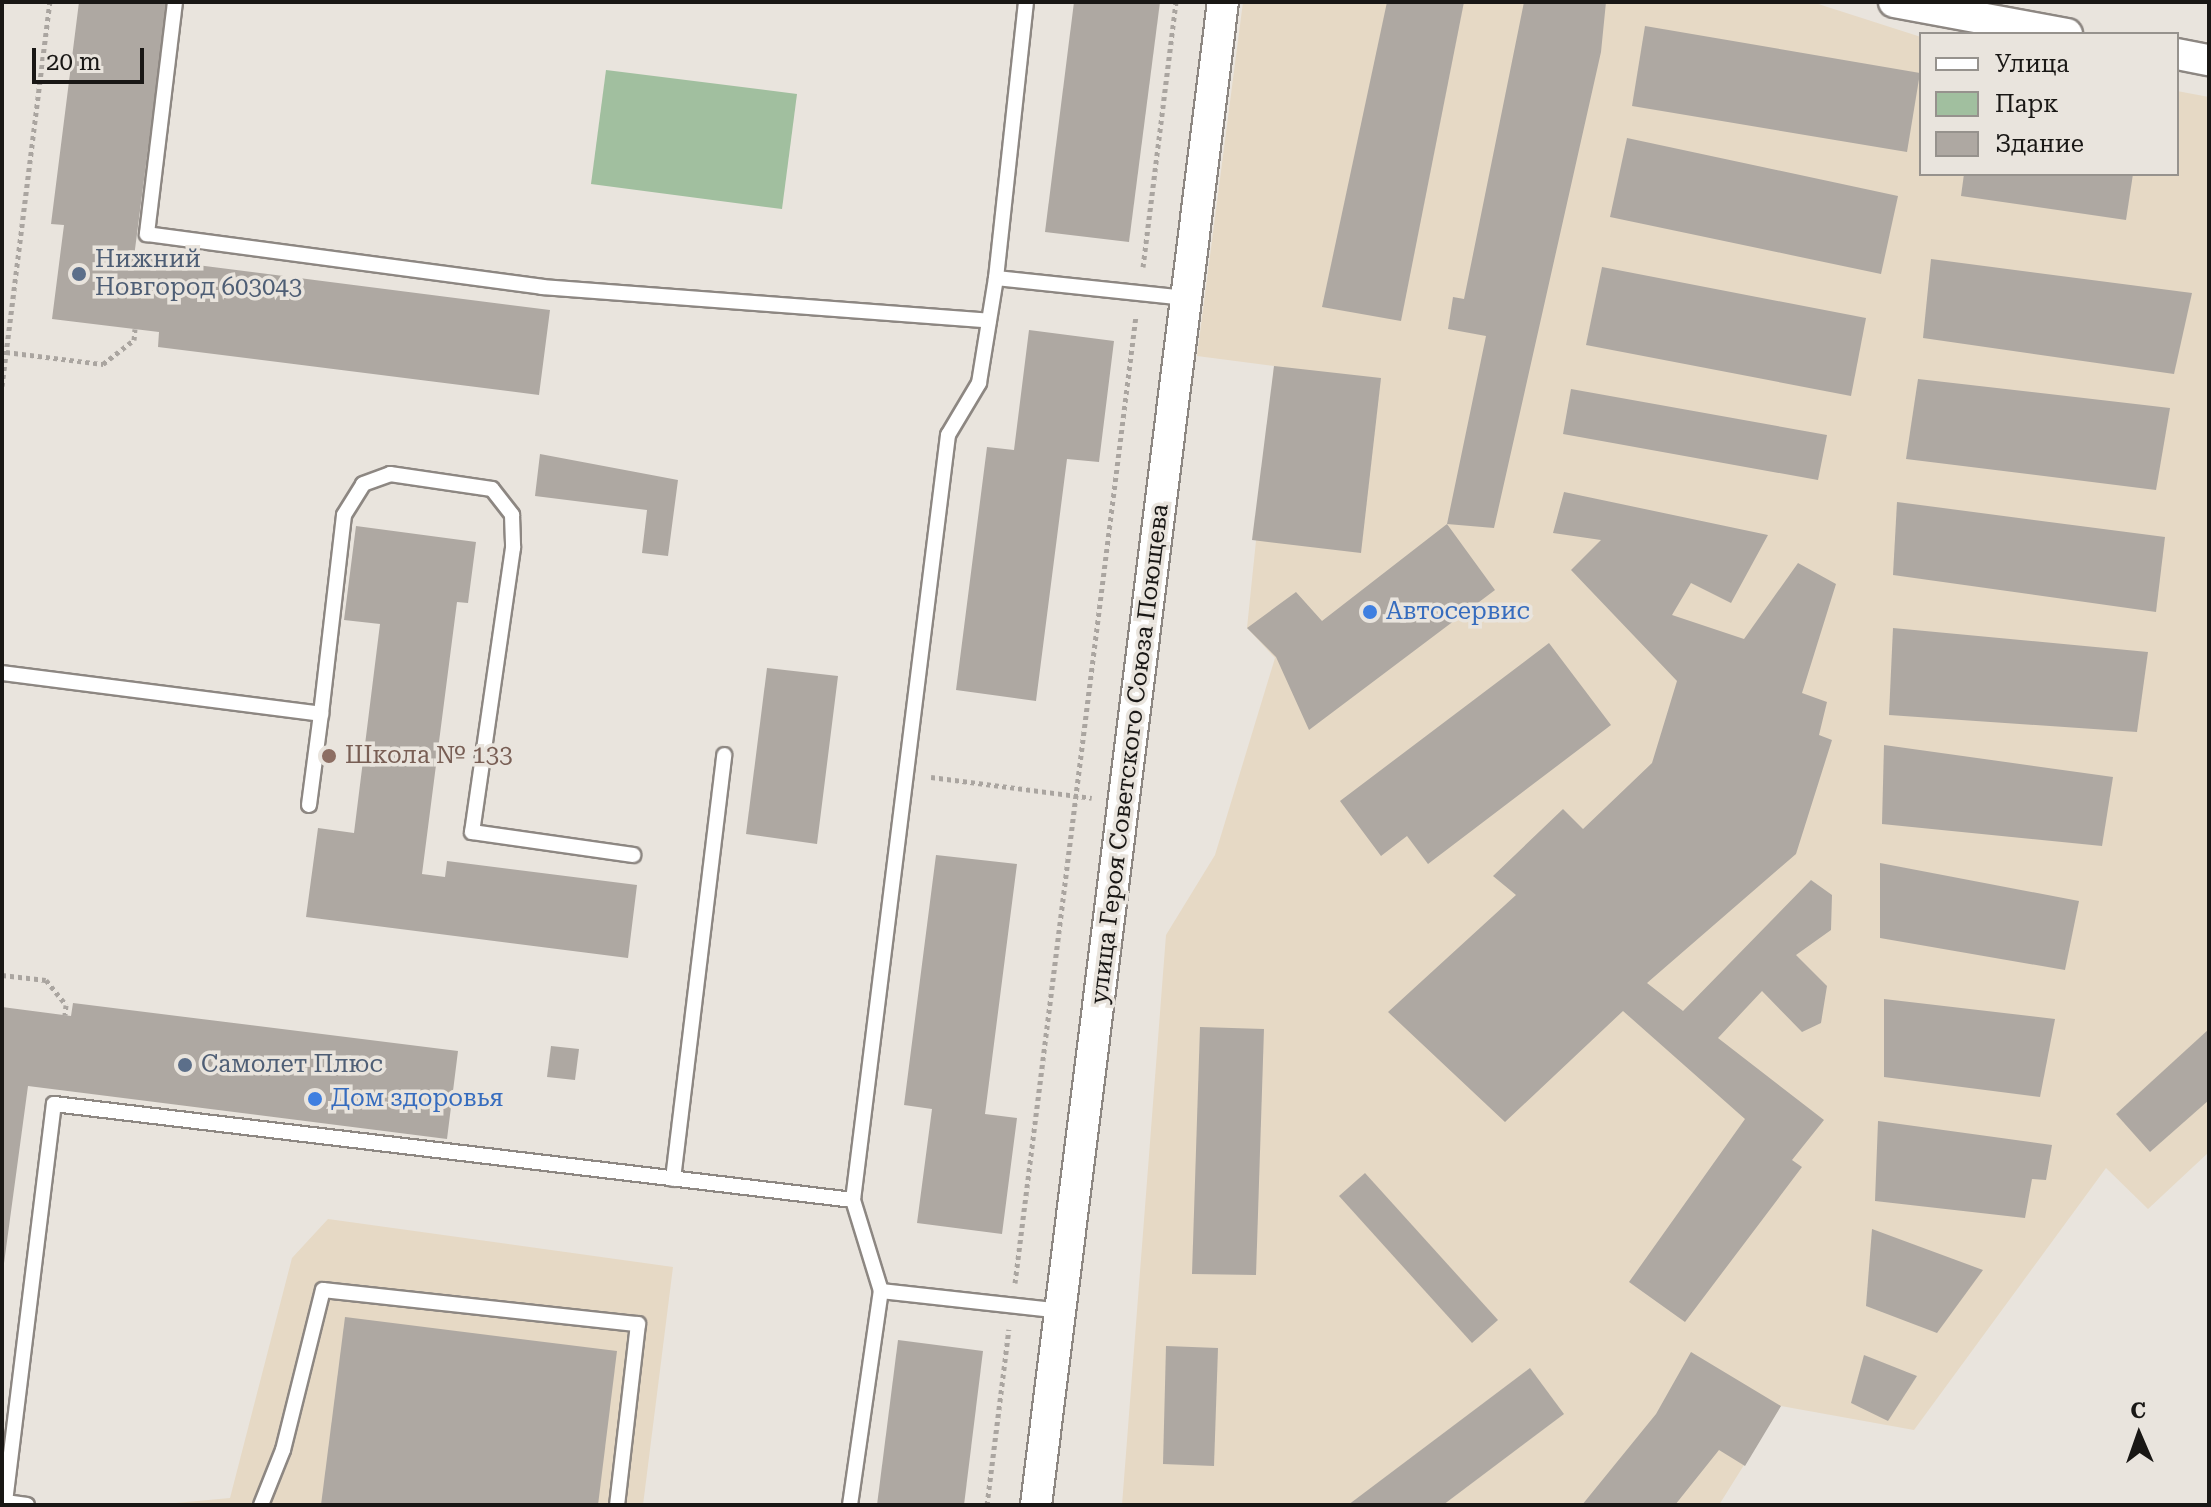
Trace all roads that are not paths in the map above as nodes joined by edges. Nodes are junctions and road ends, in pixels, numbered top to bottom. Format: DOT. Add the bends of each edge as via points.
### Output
graph roads {
  1 [pos="175,2"];
  2 [pos="1026,2"];
  3 [pos="1223,2"];
  4 [pos="1894,2"];
  5 [pos="2056,32"];
  6 [pos="2179,54"];
  7 [pos="2209,60"];
  8 [pos="996,278"];
  9 [pos="1186,298"];
  10 [pos="989,321"];
  11 [pos="2,673"];
  12 [pos="321,714"];
  13 [pos="724,755"];
  14 [pos="309,805"];
  15 [pos="633,855"];
  16 [pos="673,1179"];
  17 [pos="853,1200"];
  18 [pos="881,1291"];
  19 [pos="1062,1311"];
  20 [pos="27,1505"];
  21 [pos="261,1505"];
  22 [pos="617,1505"];
  23 [pos="850,1505"];
  24 [pos="1036,1505"];
  1 -- 10 [label="lane" via="147,234 542,287"];
  2 -- 8 [label="lane"];
  3 -- 9 [label="street, улица Героя Советского Союза Поющева"];
  4 -- 5 [label="street"];
  6 -- 7 [label="street"];
  8 -- 9 [label="lane"];
  8 -- 10 [label="lane"];
  9 -- 19 [label="street, улица Героя Советского Союза Поющева"];
  10 -- 17 [label="lane" via="979,383 948,435"];
  11 -- 12 [label="lane"];
  12 -- 14 [label="lane"];
  12 -- 15 [label="lane" via="344,515 363,484 390,474 492,489 512,515 513,548 472,832"];
  13 -- 16 [label="lane"];
  16 -- 17 [label="lane"];
  16 -- 20 [label="lane" via="54,1104 5,1502"];
  17 -- 18 [label="lane"];
  18 -- 19 [label="lane"];
  18 -- 23 [label="lane"];
  19 -- 24 [label="street, улица Героя Советского Союза Поющева"];
  21 -- 22 [label="lane" via="283,1450 323,1290 638,1324"];
}
